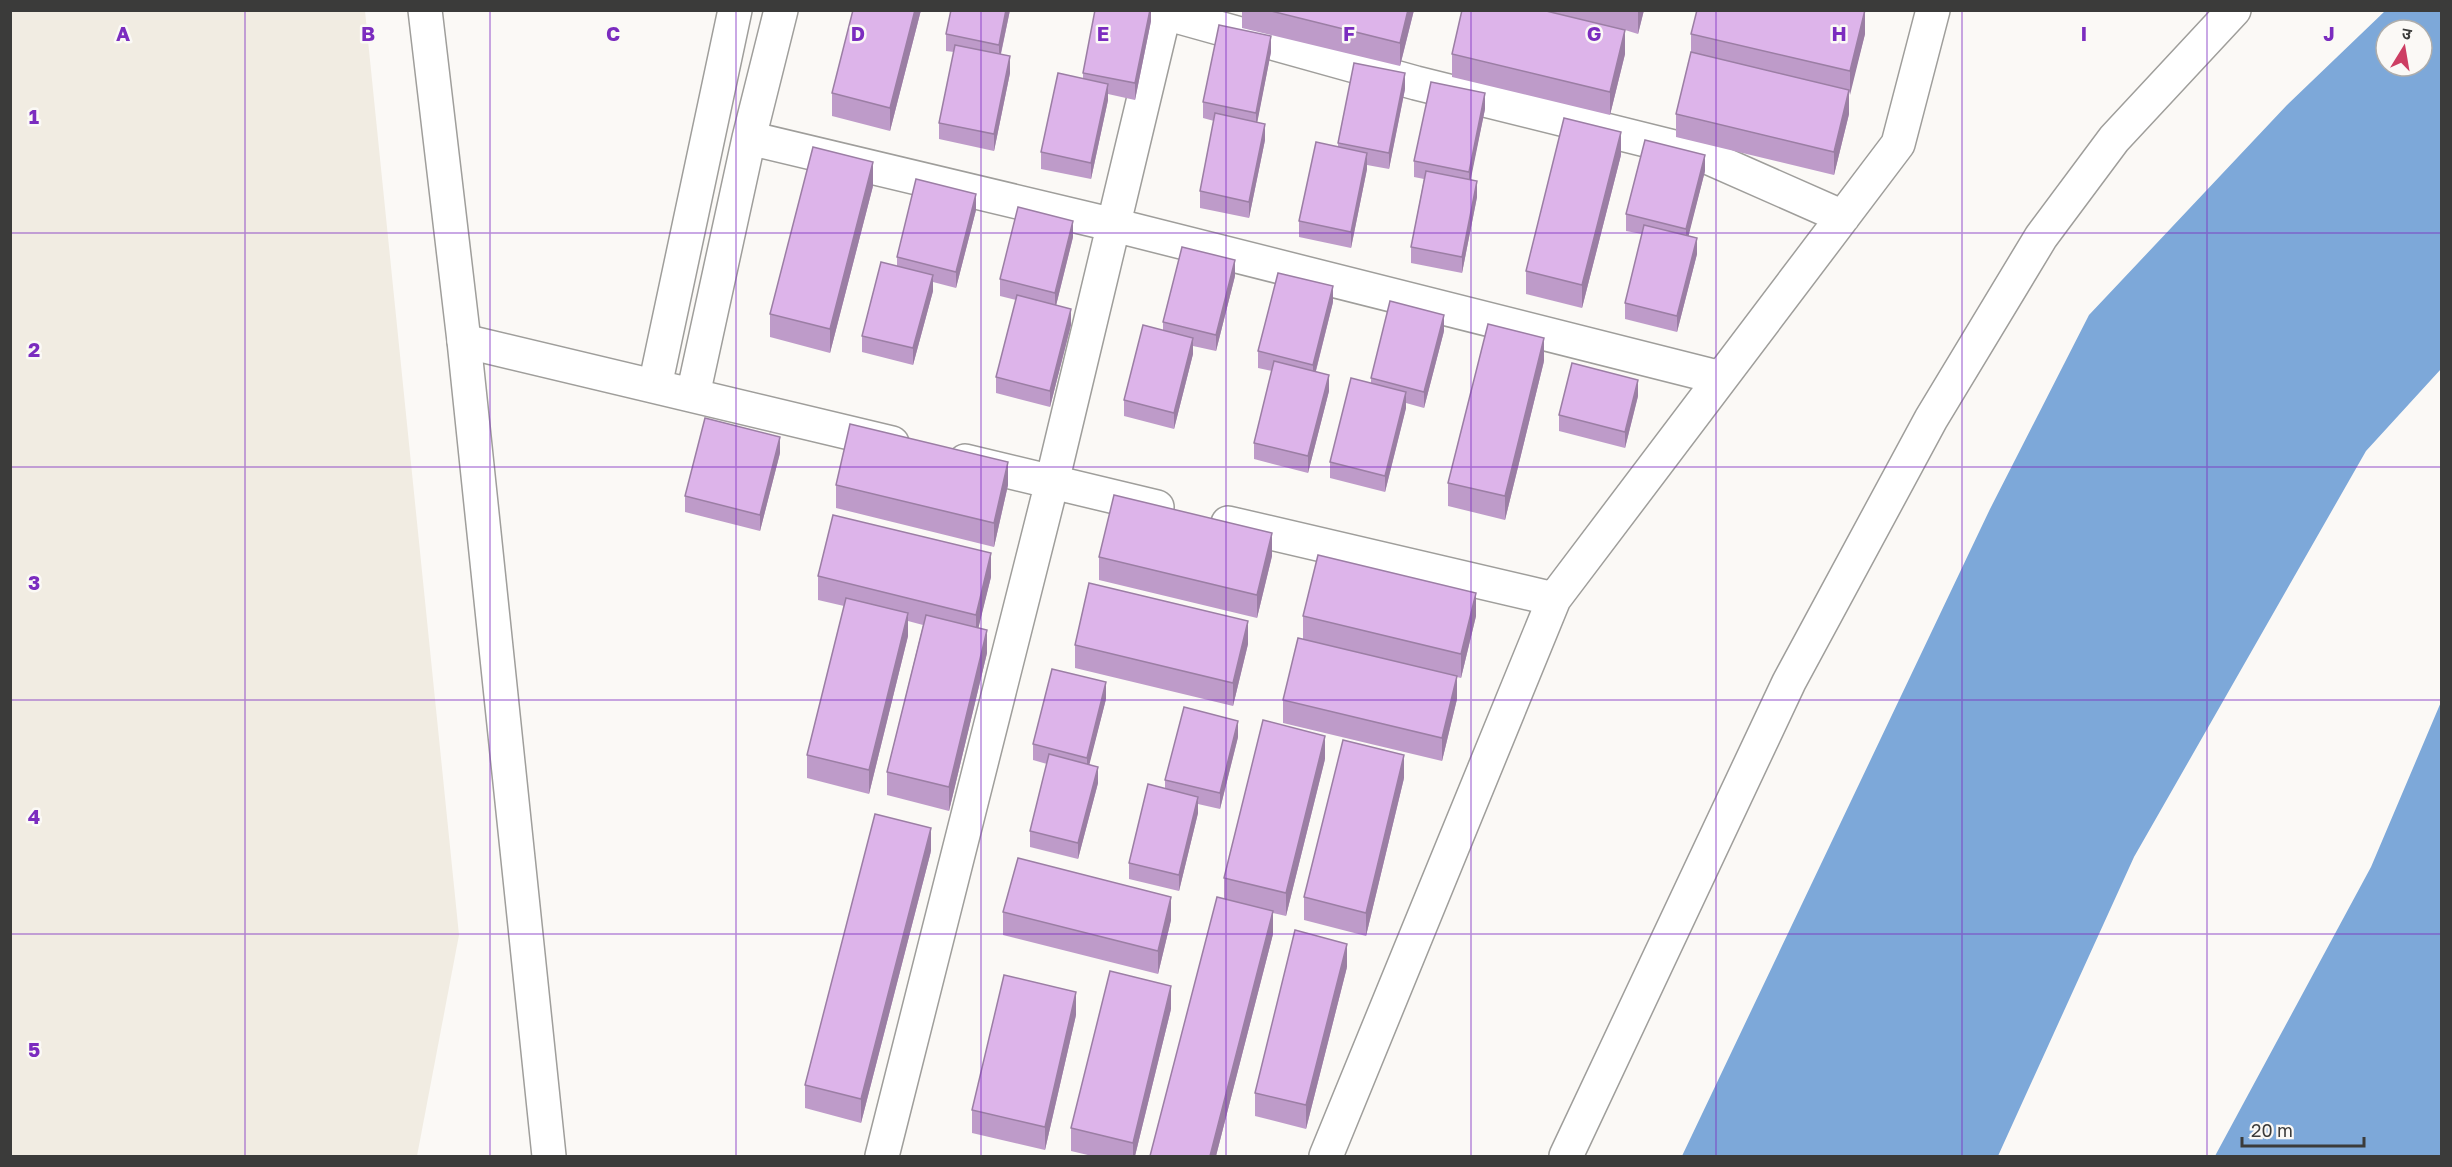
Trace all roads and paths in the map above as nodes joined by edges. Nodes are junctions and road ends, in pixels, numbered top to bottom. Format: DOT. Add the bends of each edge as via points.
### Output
graph roads {
  1 [pos="425,10"];
  2 [pos="735,10"];
  3 [pos="781,10"];
  4 [pos="1933,10"];
  5 [pos="2234,10"];
  6 [pos="1165,12"];
  7 [pos="749,138"];
  8 [pos="1843,217"];
  9 [pos="1114,225"];
  10 [pos="464,341"];
  11 [pos="1721,378"];
  12 [pos="655,386"];
  13 [pos="693,396"];
  14 [pos="1052,482"];
  15 [pos="1554,599"];
  16 [pos="549,1156"];
  17 [pos="882,1156"];
  18 [pos="1326,1156"];
  19 [pos="1566,1156"];
  1 -- 10 [label="street"];
  2 -- 12 [label="street"];
  3 -- 7 [label="street"];
  4 -- 8 [label="street" via="1898,144"];
  5 -- 19 [label="street" via="2114,139 2041,237 1931,419 1789,682"];
  6 -- 8 [label="street" via="1416,83 1698,153"];
  6 -- 9 [label="street"];
  7 -- 9 [label="street"];
  7 -- 13 [label="street"];
  8 -- 11 [label="street"];
  9 -- 11 [label="street"];
  9 -- 14 [label="street"];
  10 -- 12 [label="street"];
  10 -- 16 [label="street"];
  11 -- 15 [label="street"];
  12 -- 13 [label="street"];
  13 -- 14 [label="street"];
  14 -- 15 [label="street"];
  14 -- 17 [label="street"];
  15 -- 18 [label="street"];
}
